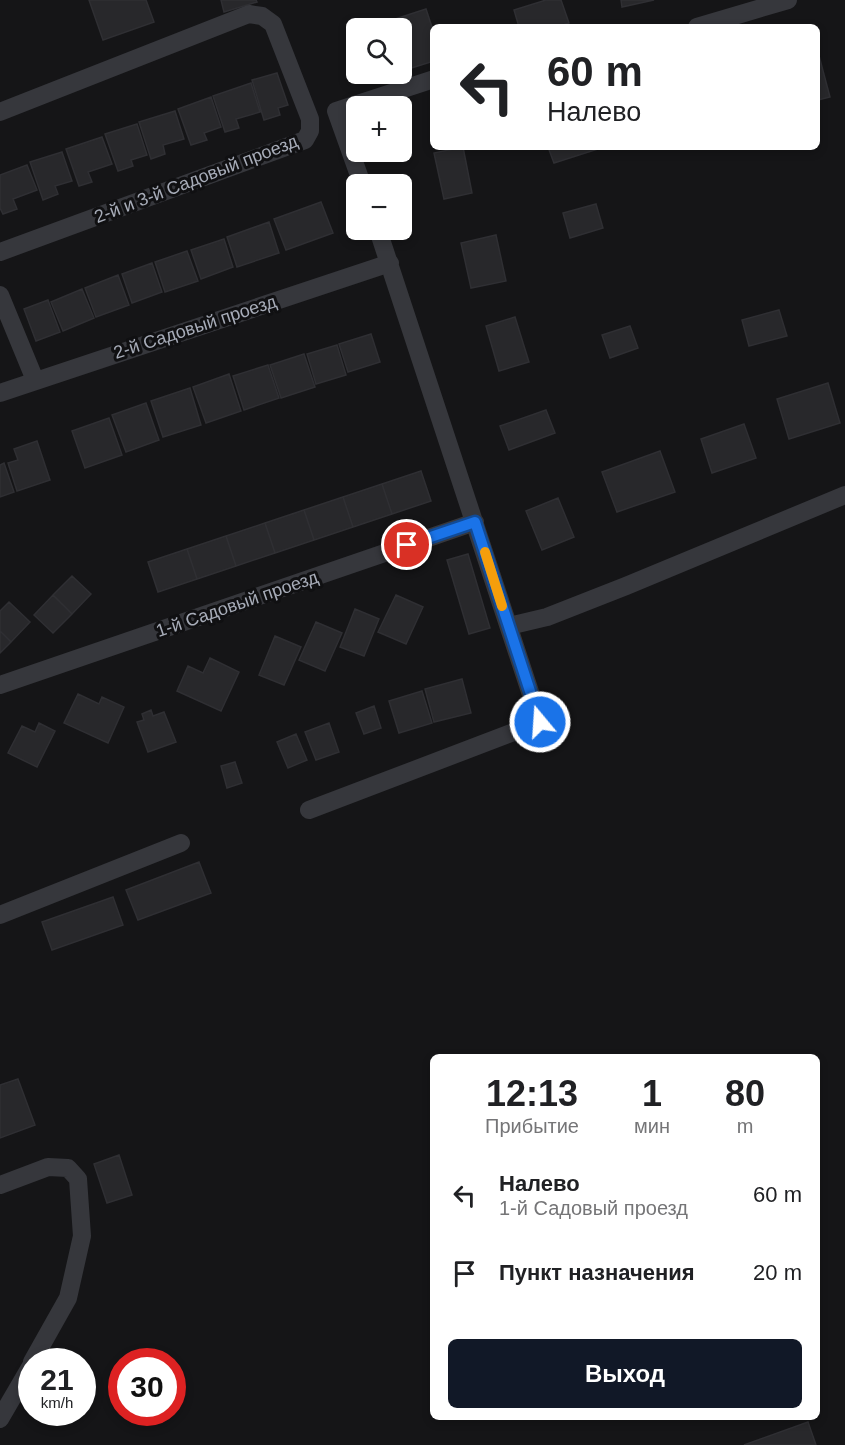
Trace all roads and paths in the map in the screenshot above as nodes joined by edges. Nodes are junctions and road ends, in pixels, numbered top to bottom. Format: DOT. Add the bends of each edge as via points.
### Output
graph roads {
  1 [pos="788,0"];
  2 [pos="707,24"];
  3 [pos="430,80"];
  4 [pos="0,112"];
  5 [pos="358,174"];
  6 [pos="382,240"];
  7 [pos="0,252"];
  8 [pos="390,263"];
  9 [pos="0,295"];
  10 [pos="35,380"];
  11 [pos="0,393"];
  12 [pos="845,495"];
  13 [pos="475,522"];
  14 [pos="509,626"];
  15 [pos="0,685"];
  16 [pos="309,810"];
  17 [pos="181,843"];
  18 [pos="0,915"];
  19 [pos="0,1185"];
  20 [pos="40,1348"];
  21 [pos="18,1388"];
  22 [pos="0,1419"];
  1 -- 2 [label="street"];
  3 -- 5 [label="street" via="336,111"];
  4 -- 7 [label="street, 2-й и 3-й Садовый проезд" via="249,14 262,16 273,24 310,119 310,131 305,140"];
  6 -- 8 [label="street"];
  8 -- 10 [label="street, 2-й Садовый проезд"];
  8 -- 13 [label="street"];
  9 -- 10 [label="street"];
  10 -- 11 [label="street, 2-й Садовый проезд"];
  12 -- 14 [label="street" via="547,617"];
  13 -- 14 [label="street"];
  13 -- 15 [label="street, 1-й Садовый проезд"];
  14 -- 16 [label="street" via="540,722"];
  17 -- 18 [label="street"];
  19 -- 20 [label="street" via="48,1167 68,1168 78,1179 82,1236 68,1298"];
  21 -- 22 [label="street"];
}
